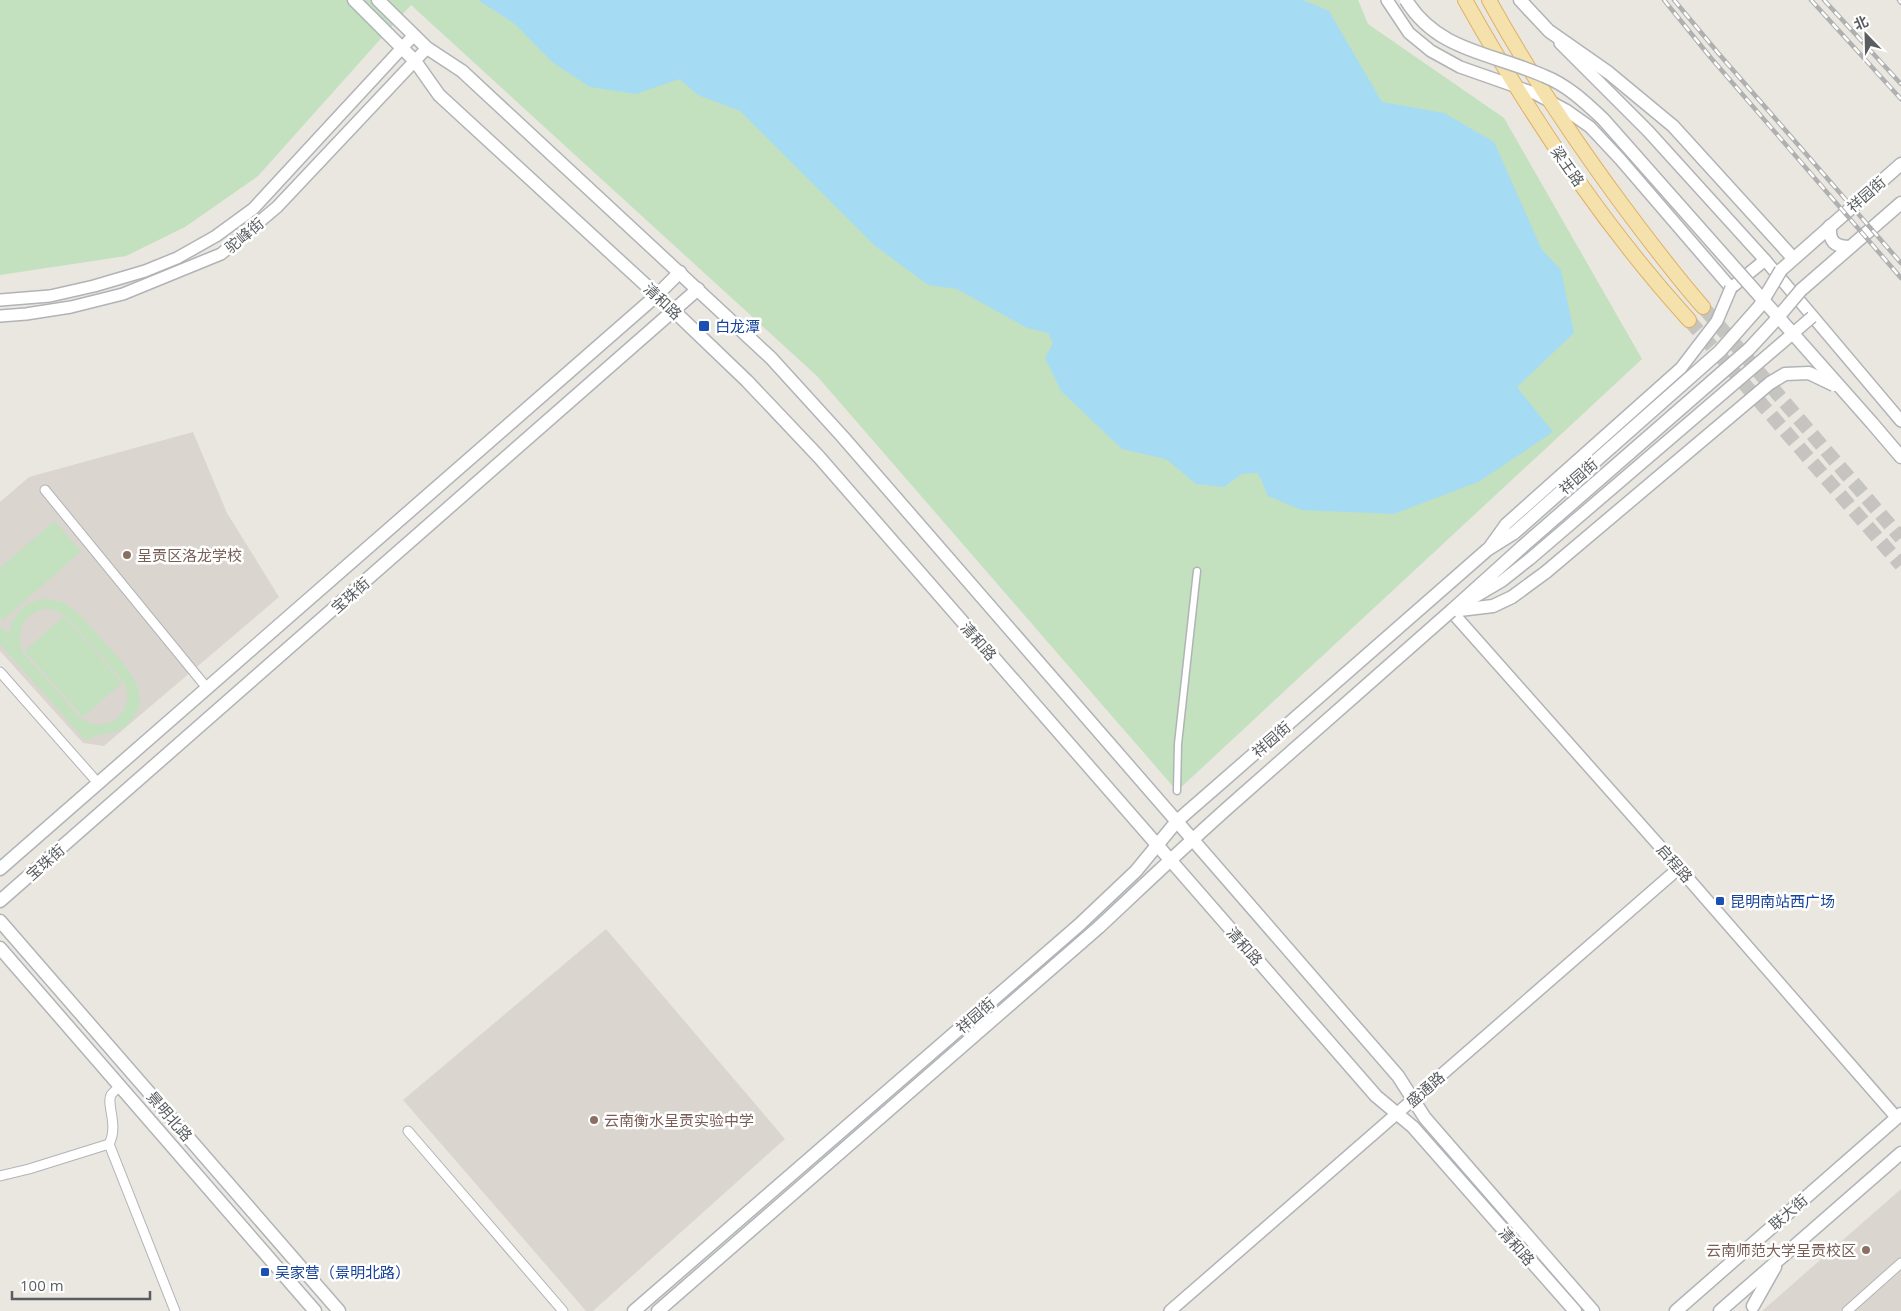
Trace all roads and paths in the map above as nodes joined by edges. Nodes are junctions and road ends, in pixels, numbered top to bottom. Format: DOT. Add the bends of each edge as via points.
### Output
graph roads {
  1 [pos="354,0"];
  2 [pos="378,0"];
  3 [pos="1386,0"];
  4 [pos="1406,0"];
  5 [pos="1465,0"];
  6 [pos="1489,0"];
  7 [pos="1520,0"];
  8 [pos="1548,31"];
  9 [pos="414,35"];
  10 [pos="402,48"];
  11 [pos="427,48"];
  12 [pos="415,61"];
  13 [pos="1901,164"];
  14 [pos="1901,203"];
  15 [pos="1830,226"];
  16 [pos="1850,247"];
  17 [pos="1793,258"];
  18 [pos="1765,260"];
  19 [pos="680,272"];
  20 [pos="1732,288"];
  21 [pos="698,289"];
  22 [pos="657,295"];
  23 [pos="0,300"];
  24 [pos="1703,307"];
  25 [pos="674,311"];
  26 [pos="0,316"];
  27 [pos="1812,317"];
  28 [pos="1690,320"];
  29 [pos="1847,394"];
  30 [pos="1901,421"];
  31 [pos="1901,457"];
  32 [pos="45,490"];
  33 [pos="1487,550"];
  34 [pos="1196,571"];
  35 [pos="1451,611"];
  36 [pos="0,672"];
  37 [pos="207,688"];
  38 [pos="98,783"];
  39 [pos="1177,791"];
  40 [pos="1177,821"];
  41 [pos="1193,838"];
  42 [pos="1158,845"];
  43 [pos="1171,861"];
  44 [pos="1680,868"];
  45 [pos="0,869"];
  46 [pos="0,901"];
  47 [pos="0,921"];
  48 [pos="0,948"];
  49 [pos="120,1086"];
  50 [pos="1413,1100"];
  51 [pos="1397,1113"];
  52 [pos="1900,1114"];
  53 [pos="408,1130"];
  54 [pos="109,1144"];
  55 [pos="1901,1153"];
  56 [pos="0,1176"];
  57 [pos="1780,1258"];
  58 [pos="1901,1263"];
  59 [pos="1753,1306"];
  60 [pos="174,1311"];
  61 [pos="315,1311"];
  62 [pos="339,1311"];
  63 [pos="562,1311"];
  64 [pos="634,1311"];
  65 [pos="658,1311"];
  66 [pos="1170,1311"];
  67 [pos="1575,1311"];
  68 [pos="1593,1311"];
  69 [pos="1676,1311"];
  70 [pos="1720,1311"];
  71 [pos="1848,1311"];
  1 -- 10 [label="main road, 清和路"];
  2 -- 9 [label="main road, 清和路"];
  3 -- 20 [label="street" via="1409,33 1431,51 1460,67 1534,93 1590,127"];
  4 -- 29 [label="main road, bridge" via="1430,29 1449,41 1546,76 1585,102"];
  5 -- 28 [label="main road, 梁王路" via="1522,99 1568,167"];
  6 -- 24 [label="main road, 梁王路, bridge" via="1544,93 1594,166"];
  7 -- 8 [label="main road"];
  8 -- 17 [label="main road" via="1609,73 1673,126"];
  8 -- 18 [label="street" via="1648,131"];
  9 -- 10 [label="street, 驼峰街"];
  9 -- 11 [label="main road, 清和路"];
  10 -- 12 [label="main road, 清和路"];
  10 -- 23 [label="street, 驼峰街" via="253,209 216,236 177,258 94,286 50,296"];
  11 -- 12 [label="street, 驼峰街"];
  11 -- 19 [label="main road, 清和路" via="462,70"];
  12 -- 22 [label="main road, 清和路" via="439,95"];
  12 -- 26 [label="street, 驼峰街" via="277,207 221,254 123,294 71,307"];
  13 -- 15 [label="main road, 祥园街"];
  14 -- 16 [label="main road, 祥园街"];
  15 -- 16 [label="main road" via="1834,243"];
  15 -- 17 [label="main road, 祥园街"];
  16 -- 35 [label="main road, 祥园街, bridge" via="1801,290 1749,349"];
  17 -- 33 [label="main road, 祥园街, bridge" via="1781,270 1759,307 1720,351 1514,533"];
  18 -- 20 [label="street"];
  18 -- 27 [label="street, bridge"];
  19 -- 21 [label="main road, 清和路"];
  19 -- 22 [label="main road, 宝珠街"];
  20 -- 33 [label="street, bridge" via="1718,320 1681,368 1506,524"];
  21 -- 25 [label="main road, 宝珠街"];
  21 -- 40 [label="main road, 清和路" via="771,358 842,436"];
  22 -- 25 [label="main road, 清和路"];
  22 -- 37 [label="main road, 宝珠街"];
  25 -- 42 [label="main road, 清和路" via="819,456"];
  25 -- 46 [label="main road, 宝珠街"];
  27 -- 30 [label="street"];
  27 -- 35 [label="street, bridge" via="1524,564"];
  29 -- 31 [label="main road, bridge"];
  29 -- 35 [label="main road, bridge" via="1810,373 1785,374 1770,382 1546,572 1512,597 1493,606"];
  32 -- 37 [label="street"];
  33 -- 40 [label="main road, 祥园街, bridge"];
  34 -- 39 [label="street" via="1178,744"];
  35 -- 41 [label="main road, 祥园街, bridge"];
  35 -- 44 [label="street, 启程路"];
  36 -- 38 [label="street"];
  37 -- 38 [label="main road, 宝珠街"];
  38 -- 45 [label="main road, 宝珠街"];
  40 -- 41 [label="main road, 清和路"];
  40 -- 42 [label="main road, 祥园街"];
  41 -- 43 [label="main road, 祥园街"];
  41 -- 50 [label="main road, 清和路" via="1398,1076"];
  42 -- 43 [label="main road, 清和路"];
  42 -- 64 [label="main road, 祥园街" via="1136,871 1079,925"];
  43 -- 51 [label="main road, 清和路" via="1376,1096"];
  43 -- 65 [label="main road, 祥园街"];
  44 -- 50 [label="street, 盛通路"];
  44 -- 52 [label="street, 启程路"];
  47 -- 62 [label="main road, 景明北路"];
  48 -- 49 [label="main road, 景明北路"];
  49 -- 54 [label="street" via="110,1101 114,1128"];
  49 -- 61 [label="main road, 景明北路"];
  50 -- 51 [label="street, 盛通路"];
  50 -- 68 [label="main road, 清和路" via="1425,1118"];
  51 -- 66 [label="street, 盛通路"];
  51 -- 67 [label="main road, 清和路" via="1413,1127"];
  52 -- 69 [label="main road, 联大街"];
  53 -- 63 [label="street"];
  54 -- 56 [label="street"];
  54 -- 60 [label="street"];
  55 -- 57 [label="main road, 联大街"];
  57 -- 59 [label="main road"];
  57 -- 70 [label="main road, 联大街"];
  58 -- 71 [label="street"];
}
